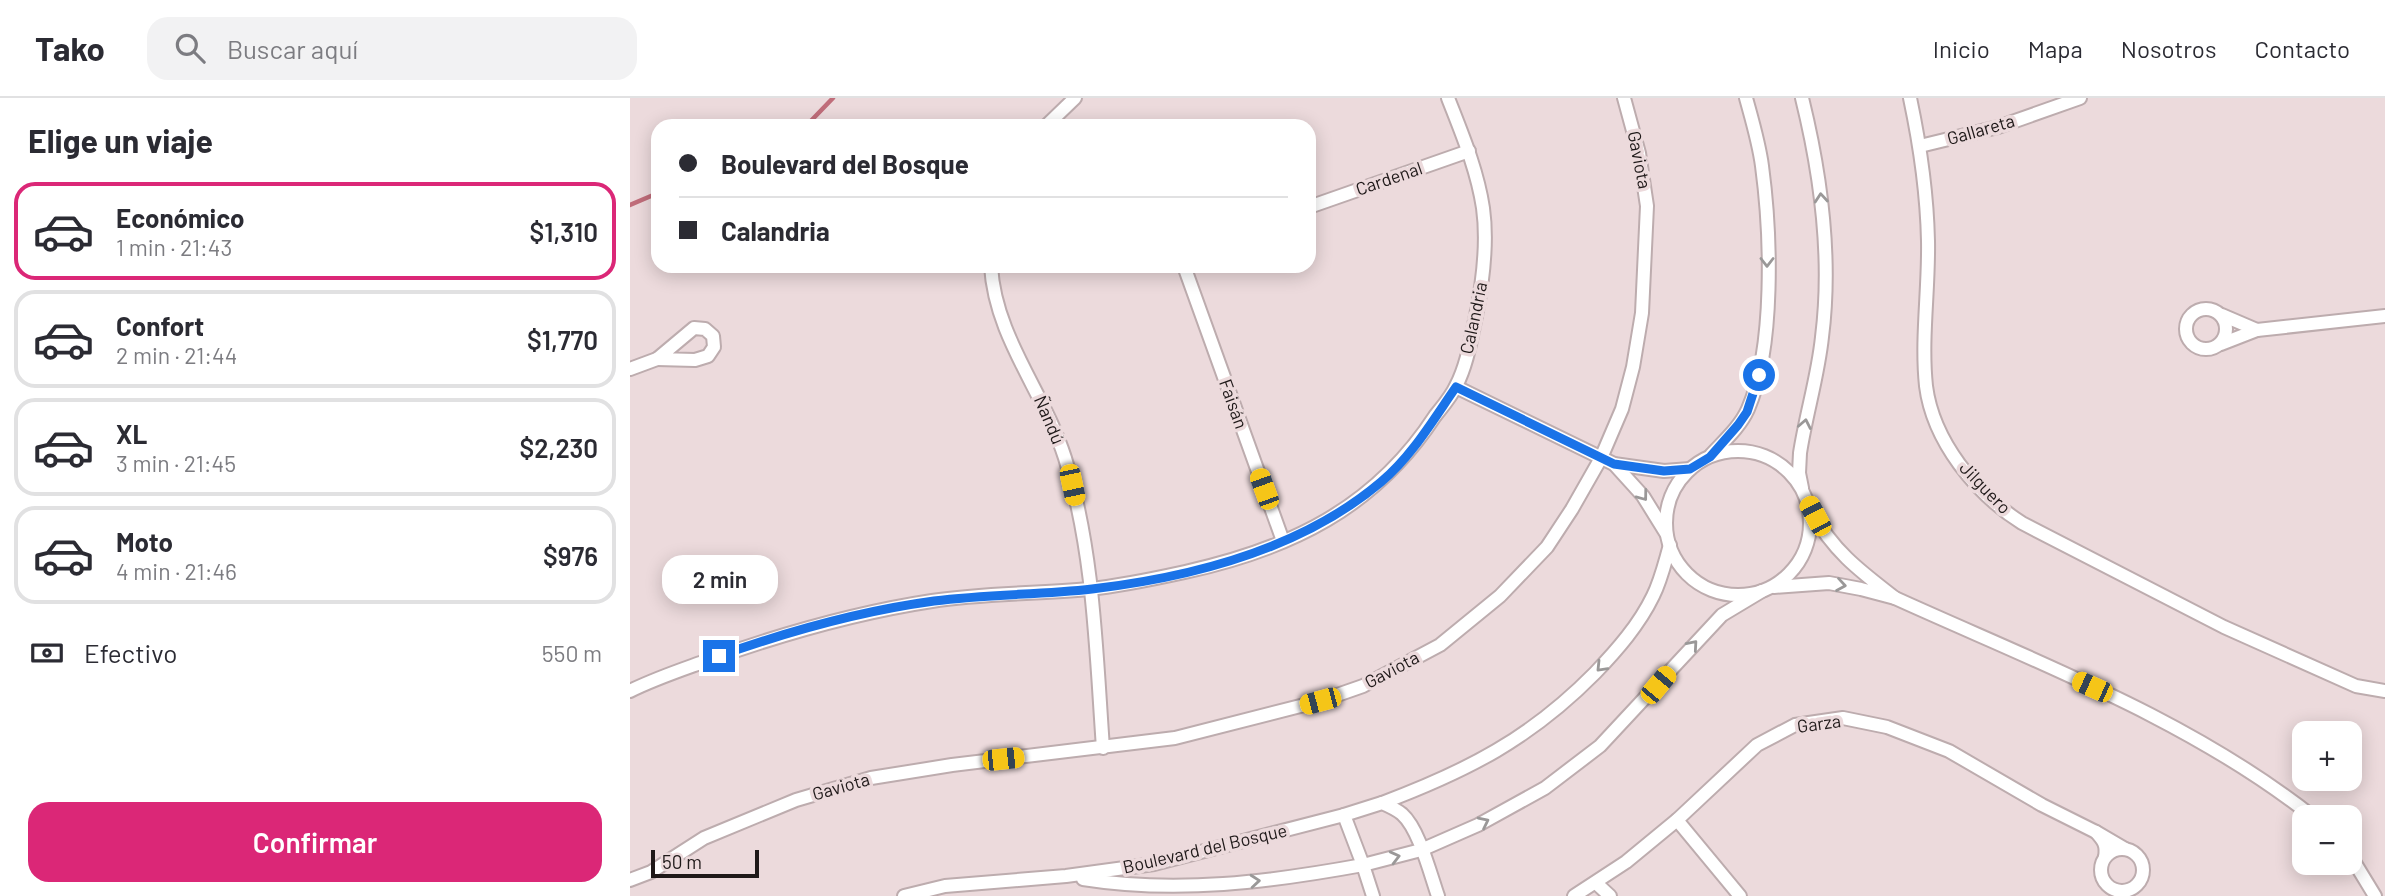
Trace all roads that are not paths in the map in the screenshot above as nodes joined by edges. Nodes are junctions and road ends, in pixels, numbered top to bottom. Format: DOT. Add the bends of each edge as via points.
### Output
graph roads {
  1 [pos="1075,98"];
  2 [pos="1448,98"];
  3 [pos="1624,98"];
  4 [pos="1746,98"];
  5 [pos="1802,98"];
  6 [pos="1910,98"];
  7 [pos="2080,98"];
  8 [pos="1053,119"];
  9 [pos="1920,146"];
  10 [pos="1469,150"];
  11 [pos="1316,205"];
  12 [pos="992,273"];
  13 [pos="1187,273"];
  14 [pos="2220,314"];
  15 [pos="2385,316"];
  16 [pos="2257,330"];
  17 [pos="2218,346"];
  18 [pos="657,359"];
  19 [pos="630,369"];
  20 [pos="1456,387"];
  21 [pos="1710,457"];
  22 [pos="1607,461"];
  23 [pos="1690,469"];
  24 [pos="1805,496"];
  25 [pos="1668,539"];
  26 [pos="1283,541"];
  27 [pos="1092,589"];
  28 [pos="1768,589"];
  29 [pos="1895,598"];
  30 [pos="630,691"];
  31 [pos="2385,691"];
  32 [pos="1103,748"];
  33 [pos="1382,803"];
  34 [pos="2296,805"];
  35 [pos="1344,814"];
  36 [pos="1677,820"];
  37 [pos="2096,832"];
  38 [pos="2126,849"];
  39 [pos="1421,850"];
  40 [pos="2105,857"];
  41 [pos="1363,865"];
  42 [pos="2362,875"];
  43 [pos="1066,876"];
  44 [pos="630,880"];
  45 [pos="1596,883"];
  46 [pos="904,896"];
  47 [pos="1373,896"];
  48 [pos="1438,896"];
  49 [pos="1574,896"];
  50 [pos="1610,896"];
  51 [pos="1740,896"];
  52 [pos="2375,896"];
  1 -- 8 [label="street"];
  2 -- 10 [label="street, Calandria"];
  3 -- 22 [label="street, Gaviota" via="1647,206 1645,289 1638,342"];
  4 -- 21 [label="street, one-way" via="1765,193 1765,329 1759,375 1747,412"];
  24 -- 5 [label="street, one-way" via="1800,453 1822,336 1825,254 1820,187"];
  6 -- 9 [label="street, Jilguero"];
  7 -- 9 [label="street, Gallareta" via="1998,127"];
  9 -- 31 [label="street, Jilguero" via="1928,244 1926,387 1942,435 1974,482 2022,523 2224,627 2356,687"];
  10 -- 11 [label="street, Cardenal"];
  10 -- 20 [label="street, Calandria" via="1483,206 1484,262 1473,332"];
  12 -- 27 [label="street, Ñandú" via="1001,321 1049,415 1065,460"];
  13 -- 26 [label="street, Faisán"];
  14 -- 16 [label="street"];
  14 -- 17 [label="street" via="2227,331"];
  14 -- 17 [label="street" via="2203,309 2192,314 2186,324 2187,336 2195,346"];
  15 -- 16 [label="street"];
  16 -- 17 [label="street"];
  18 -- 19 [label="street"];
  20 -- 22 [label="street"];
  20 -- 26 [label="street, Calandria" via="1421,438 1381,482 1311,530"];
  21 -- 23 [label="street"];
  21 -- 24 [label="street" via="1733,451 1769,458 1789,472"];
  22 -- 23 [label="street" via="1664,471"];
  22 -- 25 [label="street, one-way" via="1643,496"];
  22 -- 32 [label="street, Gaviota" via="1534,563 1440,645 1363,686 1320,701 1175,738"];
  23 -- 25 [label="street" via="1670,498"];
  24 -- 28 [label="street" via="1810,524 1807,546 1796,566"];
  24 -- 29 [label="street" via="1836,549"];
  25 -- 28 [label="street" via="1682,568 1712,590 1737,595"];
  25 -- 33 [label="street, one-way" via="1661,578 1643,615 1606,662 1560,706 1484,759"];
  26 -- 27 [label="street, Calandria" via="1187,572"];
  27 -- 30 [label="street, Calandria" via="933,601 831,621 762,641"];
  27 -- 32 [label="street, Ñandú"];
  28 -- 29 [label="street, one-way" via="1829,583"];
  39 -- 28 [label="street, one-way" via="1514,807 1572,769 1629,717 1716,621"];
  29 -- 34 [label="street" via="2141,709 2233,762"];
  32 -- 44 [label="street, Gaviota" via="871,778 796,800 704,838"];
  33 -- 35 [label="street, Boulevard del Bosque"];
  33 -- 39 [label="street" via="1404,815"];
  35 -- 41 [label="street"];
  35 -- 43 [label="street, Boulevard del Bosque" via="1154,864"];
  36 -- 37 [label="street, Garza" via="1757,746 1796,725 1843,718 1886,727 1949,751"];
  36 -- 45 [label="street, Garza"];
  36 -- 51 [label="street"];
  37 -- 38 [label="street, Garza"];
  37 -- 40 [label="street" via="2105,842"];
  38 -- 40 [label="street"];
  38 -- 40 [label="street" via="2140,859 2143,870 2132,889 2121,892 2105,884 2101,873"];
  41 -- 39 [label="street, Boulevard del Bosque, one-way"];
  39 -- 48 [label="street"];
  43 -- 41 [label="street, Boulevard del Bosque, one-way" via="1119,885 1188,887"];
  41 -- 47 [label="street"];
  42 -- 52 [label="street"];
  43 -- 46 [label="street, Boulevard del Bosque" via="945,886"];
  45 -- 49 [label="street, Garza"];
  45 -- 50 [label="street"];
}
